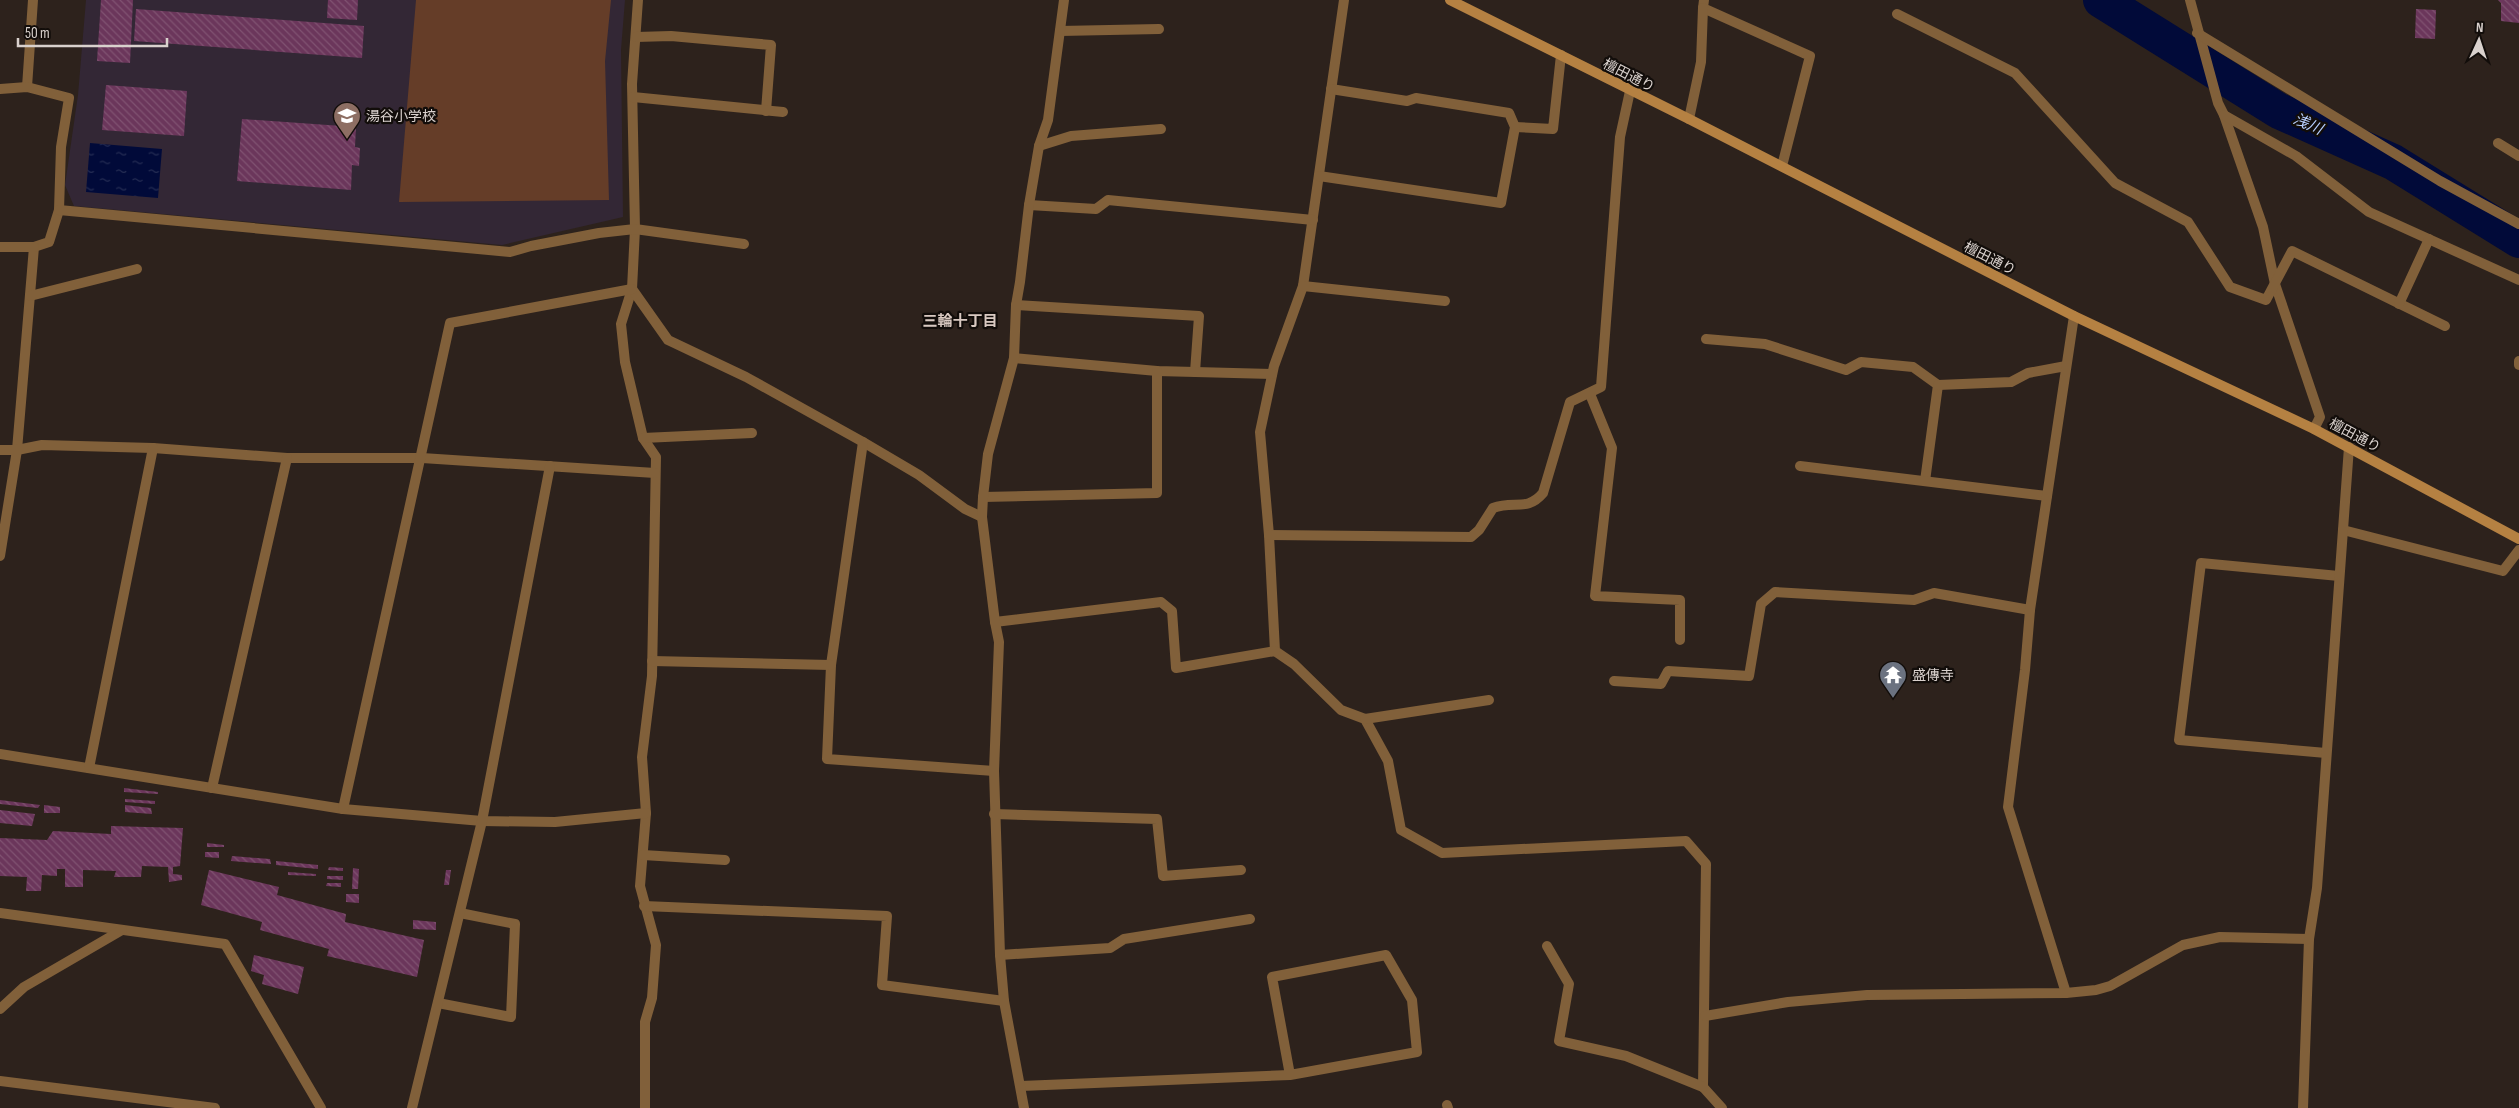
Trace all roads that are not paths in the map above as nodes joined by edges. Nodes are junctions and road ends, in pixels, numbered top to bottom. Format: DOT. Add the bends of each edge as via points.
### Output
graph roads {
  1 [pos="33,0"];
  2 [pos="638,0"];
  3 [pos="1064,0"];
  4 [pos="1344,0"];
  5 [pos="1450,0"];
  6 [pos="2190,0"];
  7 [pos="1703,4"];
  8 [pos="1897,14"];
  9 [pos="1159,29"];
  10 [pos="1060,31"];
  11 [pos="2197,33"];
  12 [pos="636,38"];
  13 [pos="1561,54"];
  14 [pos="26,87"];
  15 [pos="0,89"];
  16 [pos="1332,90"];
  17 [pos="1630,91"];
  18 [pos="632,97"];
  19 [pos="766,110"];
  20 [pos="783,112"];
  21 [pos="2224,115"];
  22 [pos="1689,119"];
  23 [pos="1515,127"];
  24 [pos="1161,129"];
  25 [pos="2498,143"];
  26 [pos="1039,146"];
  27 [pos="2519,156"];
  28 [pos="1782,166"];
  29 [pos="1319,176"];
  30 [pos="1028,205"];
  31 [pos="59,210"];
  32 [pos="1313,220"];
  33 [pos="2519,224"];
  34 [pos="635,229"];
  35 [pos="2429,239"];
  36 [pos="744,244"];
  37 [pos="0,247"];
  38 [pos="34,247"];
  39 [pos="137,269"];
  40 [pos="2519,280"];
  41 [pos="2275,284"];
  42 [pos="1303,286"];
  43 [pos="632,289"];
  44 [pos="30,296"];
  45 [pos="1445,301"];
  46 [pos="2399,304"];
  47 [pos="1016,305"];
  48 [pos="2074,316"];
  49 [pos="2445,326"];
  50 [pos="1706,339"];
  51 [pos="1014,358"];
  52 [pos="2519,361"];
  53 [pos="2519,365"];
  54 [pos="2066,366"];
  55 [pos="1157,371"];
  56 [pos="1195,372"];
  57 [pos="1272,374"];
  58 [pos="1938,385"];
  59 [pos="1590,394"];
  60 [pos="2314,429"];
  61 [pos="752,433"];
  62 [pos="643,438"];
  63 [pos="863,442"];
  64 [pos="2349,447"];
  65 [pos="153,448"];
  66 [pos="0,450"];
  67 [pos="17,450"];
  68 [pos="287,458"];
  69 [pos="422,458"];
  70 [pos="550,466"];
  71 [pos="1800,466"];
  72 [pos="656,473"];
  73 [pos="1925,481"];
  74 [pos="2047,496"];
  75 [pos="983,497"];
  76 [pos="3,516"];
  77 [pos="982,517"];
  78 [pos="2343,530"];
  79 [pos="1270,534"];
  80 [pos="2519,539"];
  81 [pos="2519,550"];
  82 [pos="0,556"];
  83 [pos="2339,576"];
  84 [pos="2030,610"];
  85 [pos="995,622"];
  86 [pos="1680,640"];
  87 [pos="1275,651"];
  88 [pos="652,662"];
  89 [pos="831,665"];
  90 [pos="1614,682"];
  91 [pos="1489,700"];
  92 [pos="1365,719"];
  93 [pos="2326,752"];
  94 [pos="0,754"];
  95 [pos="89,768"];
  96 [pos="994,771"];
  97 [pos="212,788"];
  98 [pos="344,809"];
  99 [pos="646,814"];
  100 [pos="994,814"];
  101 [pos="482,821"];
  102 [pos="643,855"];
  103 [pos="725,860"];
  104 [pos="1241,870"];
  105 [pos="644,906"];
  106 [pos="0,913"];
  107 [pos="460,913"];
  108 [pos="1250,919"];
  109 [pos="122,930"];
  110 [pos="2309,939"];
  111 [pos="1547,946"];
  112 [pos="1000,954"];
  113 [pos="2066,993"];
  114 [pos="1004,1001"];
  115 [pos="438,1003"];
  116 [pos="0,1009"];
  117 [pos="1705,1016"];
  118 [pos="1290,1075"];
  119 [pos="0,1081"];
  120 [pos="1021,1086"];
  121 [pos="1703,1087"];
  122 [pos="215,1108"];
  123 [pos="321,1108"];
  124 [pos="412,1108"];
  125 [pos="645,1108"];
  126 [pos="1024,1108"];
  127 [pos="1722,1108"];
  128 [pos="2303,1108"];
  1 -- 14 [label="street"];
  2 -- 12 [label="street"];
  3 -- 10 [label="street"];
  4 -- 16 [label="street"];
  5 -- 13 [label="street, 檀田通り"];
  6 -- 11 [label="street"];
  7 -- 22 [label="street" via="1701,62"];
  7 -- 28 [label="street" via="1810,56"];
  8 -- 41 [label="street" via="2014,73 2115,183 2188,222 2230,287 2266,300"];
  9 -- 10 [label="street"];
  10 -- 26 [label="street" via="1048,120"];
  11 -- 21 [label="street"];
  11 -- 33 [label="street" via="2440,181"];
  12 -- 18 [label="street"];
  12 -- 19 [label="street" via="671,36 771,45"];
  13 -- 17 [label="street, 檀田通り"];
  13 -- 23 [label="street" via="1553,129"];
  14 -- 15 [label="street"];
  14 -- 31 [label="street" via="69,98 61,147"];
  16 -- 23 [label="street" via="1407,101 1416,98 1510,113"];
  16 -- 29 [label="street"];
  17 -- 22 [label="street, 檀田通り"];
  17 -- 59 [label="street" via="1620,137 1601,387"];
  18 -- 19 [label="street"];
  18 -- 34 [label="street"];
  19 -- 20 [label="street"];
  21 -- 35 [label="street" via="2296,156 2369,212"];
  21 -- 41 [label="street" via="2262,227"];
  22 -- 28 [label="street, 檀田通り"];
  23 -- 29 [label="street" via="1501,203"];
  24 -- 26 [label="street" via="1071,136"];
  25 -- 27 [label="street"];
  26 -- 30 [label="street"];
  28 -- 48 [label="street, 檀田通り"];
  29 -- 32 [label="street"];
  30 -- 32 [label="street" via="1096,209 1108,200"];
  30 -- 47 [label="street"];
  31 -- 34 [label="street" via="510,252 590,234"];
  31 -- 38 [label="street" via="49,242"];
  32 -- 42 [label="street"];
  34 -- 36 [label="street"];
  34 -- 43 [label="street"];
  35 -- 40 [label="street"];
  35 -- 46 [label="street"];
  37 -- 38 [label="street"];
  38 -- 44 [label="street"];
  39 -- 44 [label="street"];
  41 -- 46 [label="street" via="2292,251"];
  41 -- 60 [label="street" via="2320,417"];
  42 -- 45 [label="street"];
  42 -- 57 [label="street"];
  43 -- 62 [label="street" via="621,324 625,362"];
  43 -- 63 [label="street" via="668,340 746,377"];
  43 -- 69 [label="street" via="450,323"];
  44 -- 67 [label="street"];
  46 -- 49 [label="street"];
  47 -- 51 [label="street"];
  47 -- 56 [label="street" via="1199,316"];
  48 -- 54 [label="street"];
  48 -- 60 [label="street, 檀田通り"];
  50 -- 58 [label="street" via="1765,344 1846,370 1861,362 1912,367"];
  51 -- 55 [label="street"];
  51 -- 75 [label="street" via="988,454"];
  52 -- 53 [label="street"];
  54 -- 58 [label="street" via="2028,373 2011,382"];
  54 -- 74 [label="street"];
  55 -- 56 [label="street"];
  55 -- 75 [label="street" via="1157,493"];
  56 -- 57 [label="street"];
  57 -- 79 [label="street" via="1260,432"];
  58 -- 73 [label="street"];
  59 -- 79 [label="street" via="1570,402 1543,493 1529,505 1505,504 1492,508 1479,530 1471,536"];
  59 -- 86 [label="street" via="1612,448 1595,596 1680,600"];
  60 -- 64 [label="street, 檀田通り"];
  61 -- 62 [label="street"];
  62 -- 72 [label="street" via="656,457"];
  63 -- 77 [label="street"];
  63 -- 89 [label="street"];
  64 -- 78 [label="street"];
  64 -- 80 [label="street, 檀田通り"];
  65 -- 67 [label="street" via="42,445"];
  65 -- 68 [label="street"];
  65 -- 95 [label="street"];
  66 -- 67 [label="street"];
  67 -- 76 [label="street"];
  68 -- 69 [label="street"];
  68 -- 97 [label="street"];
  69 -- 70 [label="street"];
  69 -- 98 [label="street"];
  70 -- 72 [label="street"];
  70 -- 101 [label="street"];
  71 -- 73 [label="street"];
  72 -- 88 [label="street"];
  73 -- 74 [label="street"];
  74 -- 84 [label="street"];
  75 -- 77 [label="street"];
  76 -- 82 [label="street"];
  77 -- 85 [label="street"];
  78 -- 81 [label="street" via="2503,571"];
  78 -- 83 [label="street"];
  79 -- 87 [label="street"];
  83 -- 93 [label="street"];
  83 -- 93 [label="street" via="2201,563 2179,740"];
  84 -- 90 [label="street" via="1934,593 1914,600 1774,592 1761,604 1748,676 1668,671 1661,684"];
  84 -- 113 [label="street" via="2008,807"];
  85 -- 87 [label="street" via="1161,602 1172,611 1176,668"];
  85 -- 96 [label="street" via="999,642"];
  87 -- 92 [label="street" via="1294,664 1341,710"];
  88 -- 89 [label="street"];
  88 -- 99 [label="street" via="642,757"];
  89 -- 96 [label="street" via="828,759"];
  91 -- 92 [label="street"];
  92 -- 117 [label="street" via="1388,761 1401,830 1442,853 1686,841 1706,864"];
  93 -- 110 [label="street" via="2317,888"];
  94 -- 95 [label="street"];
  95 -- 97 [label="street"];
  96 -- 100 [label="street"];
  97 -- 98 [label="street"];
  98 -- 101 [label="street"];
  99 -- 101 [label="street" via="555,822"];
  99 -- 102 [label="street"];
  100 -- 104 [label="street" via="1157,819 1163,876"];
  100 -- 112 [label="street"];
  101 -- 107 [label="street"];
  102 -- 103 [label="street"];
  102 -- 105 [label="street" via="640,886"];
  105 -- 114 [label="street" via="887,916 882,985"];
  105 -- 125 [label="street" via="656,945 652,998 645,1022"];
  106 -- 109 [label="street"];
  107 -- 115 [label="street"];
  107 -- 115 [label="street" via="515,924 511,1017"];
  108 -- 112 [label="street" via="1124,939 1110,948"];
  109 -- 116 [label="street" via="24,988"];
  109 -- 123 [label="street" via="225,944"];
  110 -- 113 [label="street" via="2220,937 2182,945 2110,986"];
  110 -- 128 [label="street"];
  111 -- 121 [label="street" via="1569,984 1560,1041 1626,1056"];
  112 -- 114 [label="street"];
  113 -- 117 [label="street" via="1867,995 1788,1002"];
  114 -- 120 [label="street"];
  115 -- 124 [label="street"];
  117 -- 121 [label="street"];
  118 -- 118 [label="street" via="1417,1052 1412,1000 1386,955 1272,977"];
  118 -- 120 [label="street"];
  119 -- 122 [label="street"];
  120 -- 126 [label="street"];
  121 -- 127 [label="street"];
}
